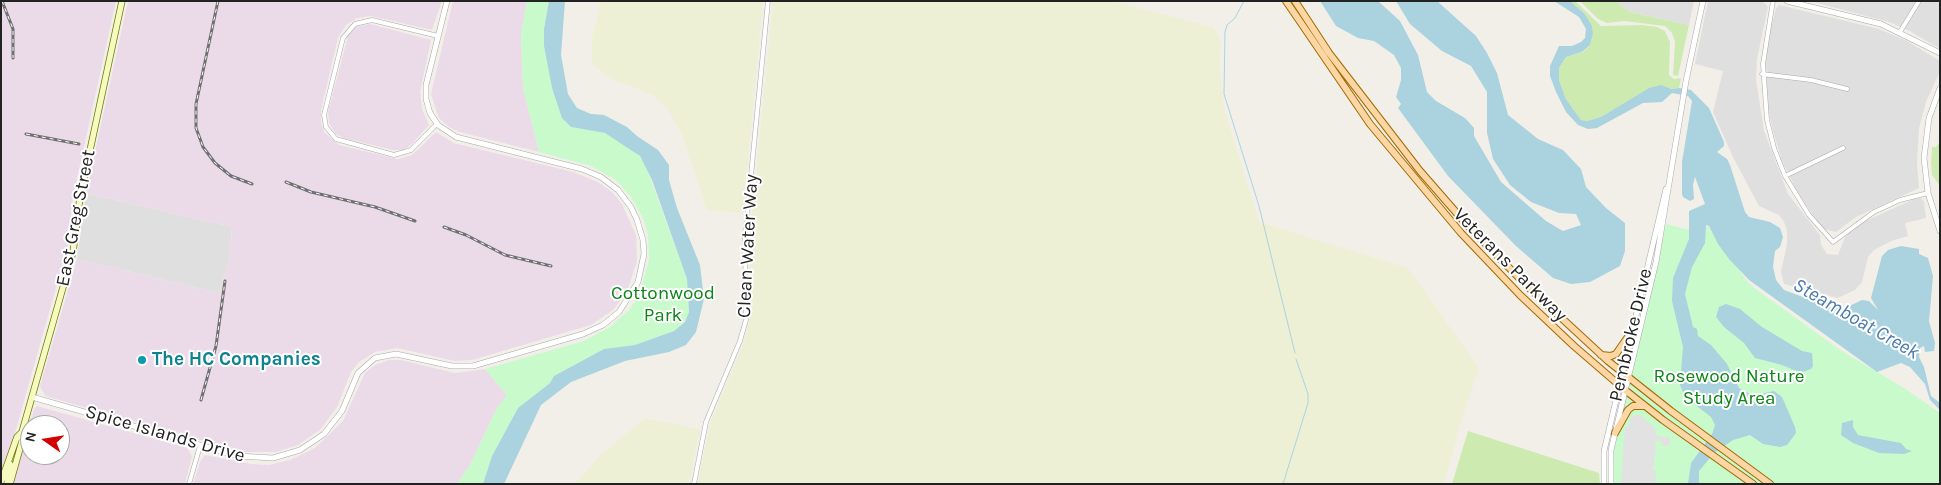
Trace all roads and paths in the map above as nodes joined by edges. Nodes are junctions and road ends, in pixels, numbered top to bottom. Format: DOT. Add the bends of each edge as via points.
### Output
graph roads {
  1 [pos="122,1"];
  2 [pos="447,1"];
  3 [pos="768,1"];
  4 [pos="1286,1"];
  5 [pos="1295,1"];
  6 [pos="1703,1"];
  7 [pos="1773,1"];
  8 [pos="1786,1"];
  9 [pos="1919,1"];
  10 [pos="1900,32"];
  11 [pos="438,36"];
  12 [pos="1940,53"];
  13 [pos="1762,74"];
  14 [pos="1847,88"];
  15 [pos="1940,88"];
  16 [pos="437,124"];
  17 [pos="1843,148"];
  18 [pos="1785,176"];
  19 [pos="1668,187"];
  20 [pos="1928,193"];
  21 [pos="1940,231"];
  22 [pos="1632,331"];
  23 [pos="1601,355"];
  24 [pos="1623,372"];
  25 [pos="1629,377"];
  26 [pos="1623,388"];
  27 [pos="32,396"];
  28 [pos="1646,406"];
  29 [pos="27,415"];
  30 [pos="1615,433"];
  31 [pos="20,434"];
  32 [pos="200,446"];
  33 [pos="20,448"];
  34 [pos="11,454"];
  35 [pos="1,482"];
  36 [pos="8,484"];
  37 [pos="189,484"];
  38 [pos="694,484"];
  39 [pos="1604,484"];
  40 [pos="1611,484"];
  41 [pos="1753,484"];
  42 [pos="1770,484"];
  1 -- 27 [label="main road, East Greg Street" via="80,197 73,252"];
  2 -- 11 [label="street"];
  3 -- 38 [label="street, Clean Water Way" via="744,247 746,320 706,422"];
  4 -- 26 [label="main road, Veterans Parkway" via="1370,124 1455,226 1520,295"];
  5 -- 23 [label="main road, Veterans Parkway" via="1334,60 1420,171 1528,287"];
  6 -- 19 [label="street, Pembroke Drive"];
  7 -- 13 [label="street"];
  8 -- 10 [label="street"];
  9 -- 10 [label="street"];
  10 -- 12 [label="street"];
  11 -- 16 [label="street" via="426,92 428,108"];
  11 -- 16 [label="street" via="372,20 354,24 343,38 324,115 328,131 340,141 394,155 412,150"];
  13 -- 14 [label="street" via="1802,78"];
  13 -- 18 [label="street" via="1766,120"];
  15 -- 20 [label="street" via="1925,146"];
  16 -- 32 [label="street, Spice Islands Drive" via="456,137 589,171 618,190 635,213 643,240 642,269 628,301 609,321 590,332 473,366 452,366 396,354 375,358 358,372 345,406 329,429 306,447 287,455 252,459"];
  17 -- 18 [label="street"];
  18 -- 20 [label="street" via="1809,215 1833,242 1874,212 1900,200"];
  19 -- 22 [label="street, Pembroke Drive" via="1662,200"];
  19 -- 25 [label="street, Pembroke Drive" via="1656,262"];
  20 -- 21 [label="street"];
  22 -- 23 [label="main road" via="1616,354"];
  22 -- 24 [label="street, Pembroke Drive"];
  23 -- 24 [label="main road, Veterans Parkway"];
  24 -- 25 [label="main road, Veterans Parkway"];
  24 -- 26 [label="street, Pembroke Drive"];
  25 -- 26 [label="street, Pembroke Drive"];
  25 -- 42 [label="main road, Veterans Parkway"];
  26 -- 28 [label="main road, Veterans Parkway"];
  26 -- 30 [label="street, Pembroke Drive"];
  26 -- 39 [label="street, Pembroke Drive" via="1604,451"];
  27 -- 29 [label="main road, East Greg Street"];
  27 -- 32 [label="street, Spice Islands Drive"];
  28 -- 30 [label="main road" via="1638,405 1628,410"];
  28 -- 41 [label="main road, Veterans Parkway"];
  30 -- 40 [label="street, Pembroke Drive" via="1610,462"];
  31 -- 34 [label="main road, East Greg Street"];
  32 -- 37 [label="street"];
  33 -- 36 [label="main road, East Greg Street"];
  34 -- 35 [label="main road, East Greg Street"];
  34 -- 36 [label="main road"];
}
